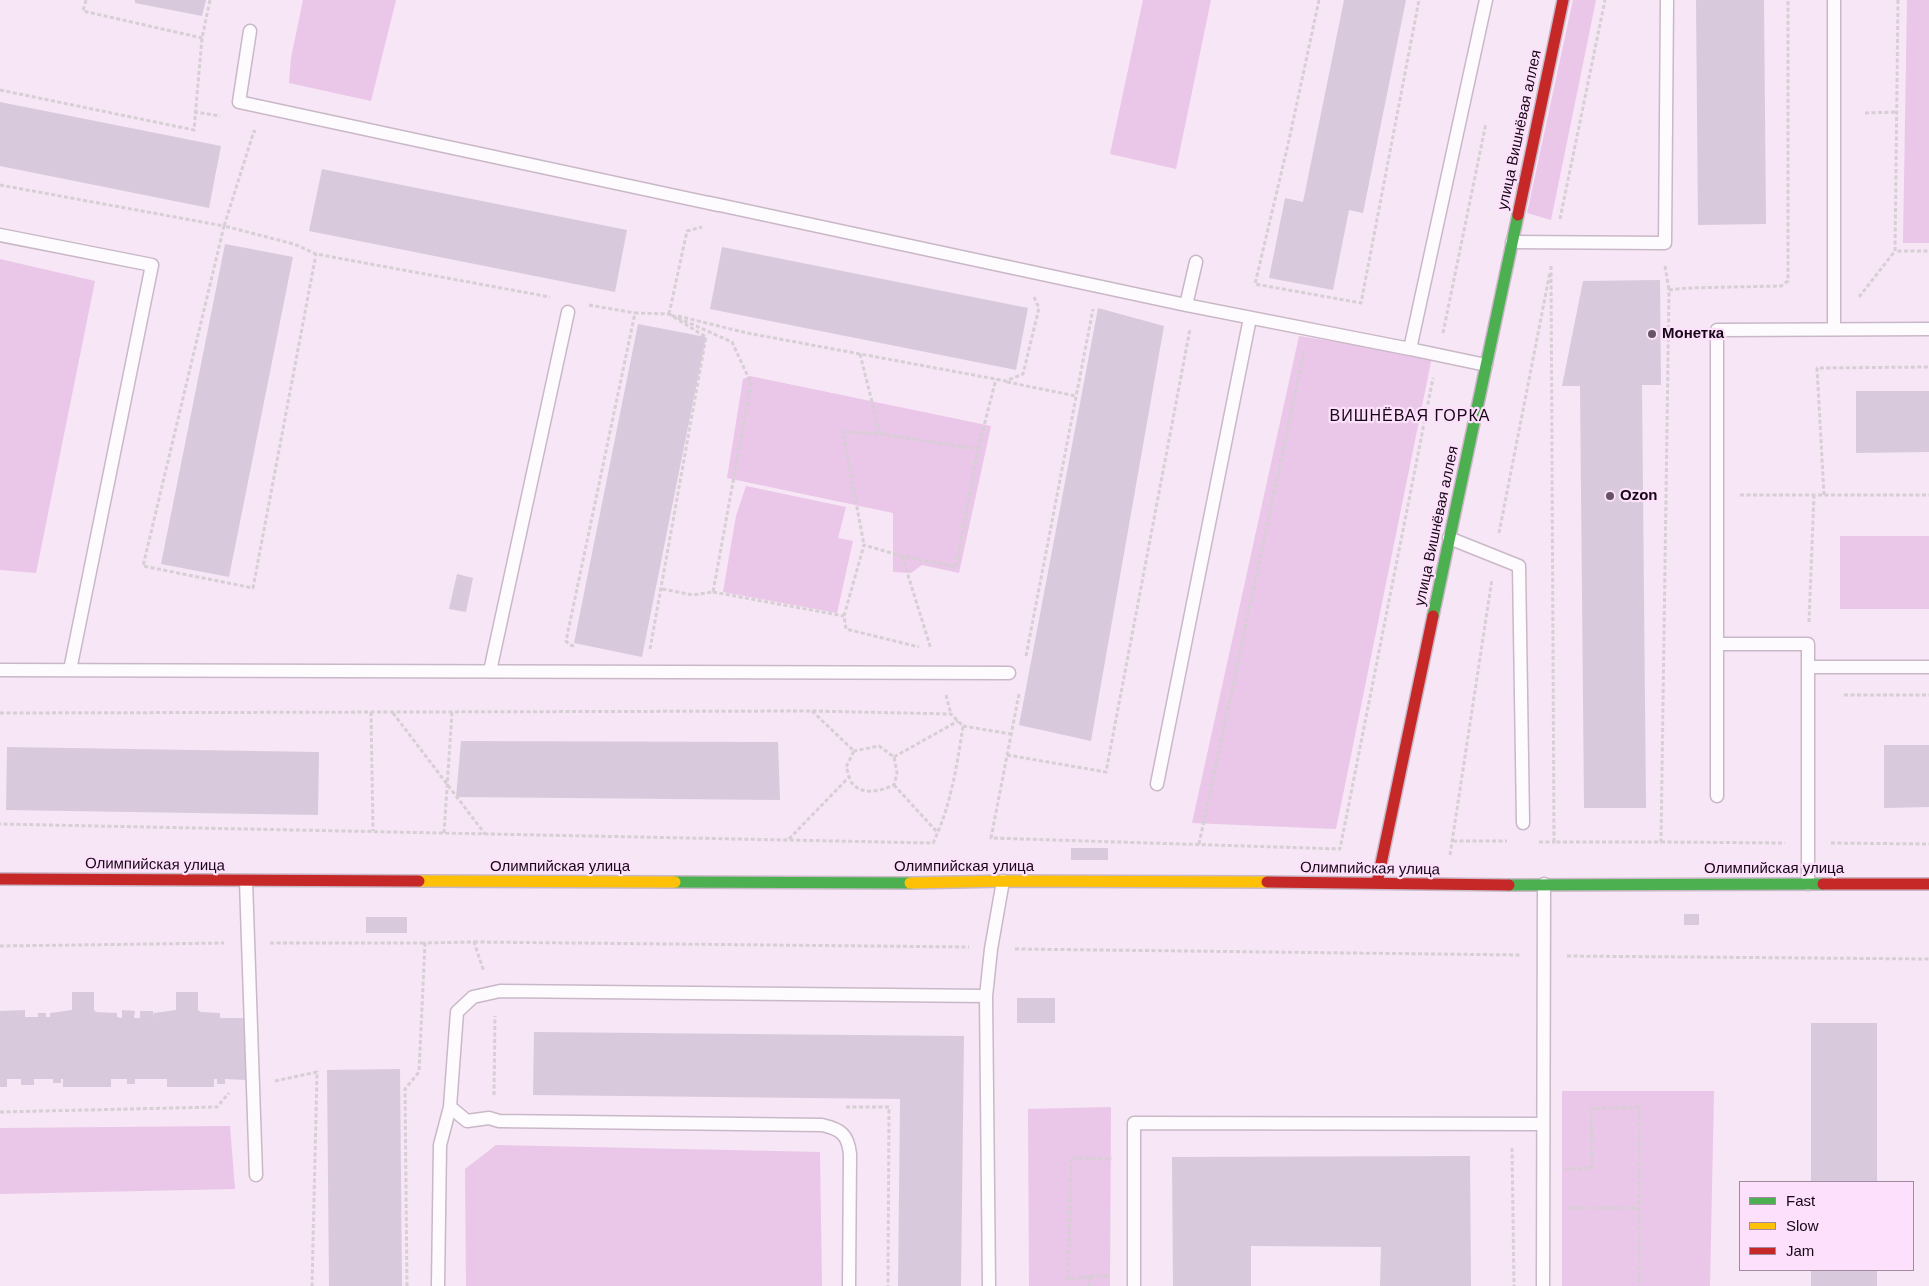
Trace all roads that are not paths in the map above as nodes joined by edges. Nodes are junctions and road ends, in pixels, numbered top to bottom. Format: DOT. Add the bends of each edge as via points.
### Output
graph roads {
  1 [pos="1486,0"];
  2 [pos="1562,0"];
  3 [pos="1667,0"];
  4 [pos="1834,0"];
  5 [pos="250,31"];
  6 [pos="710,203"];
  7 [pos="0,234"];
  8 [pos="1512,242"];
  9 [pos="1196,262"];
  10 [pos="1080,282"];
  11 [pos="1186,305"];
  12 [pos="568,312"];
  13 [pos="1250,318"];
  14 [pos="1834,329"];
  15 [pos="1929,329"];
  16 [pos="1410,349"];
  17 [pos="1486,365"];
  18 [pos="1449,538"];
  19 [pos="1717,644"];
  20 [pos="1808,667"];
  21 [pos="1929,667"];
  22 [pos="0,670"];
  23 [pos="70,670"];
  24 [pos="490,671"];
  25 [pos="1009,673"];
  26 [pos="1157,784"];
  27 [pos="1717,796"];
  28 [pos="1523,823"];
  29 [pos="0,879"];
  30 [pos="246,881"];
  31 [pos="1003,881"];
  32 [pos="1377,882"];
  33 [pos="1544,884"];
  34 [pos="1808,884"];
  35 [pos="1929,884"];
  36 [pos="986,996"];
  37 [pos="450,1108"];
  38 [pos="1544,1124"];
  39 [pos="256,1175"];
  40 [pos="438,1286"];
  41 [pos="849,1286"];
  42 [pos="989,1286"];
  43 [pos="1134,1286"];
  44 [pos="1543,1286"];
  1 -- 16 [label="lane"];
  2 -- 8 [label="street, улица Вишнёвая аллея"];
  3 -- 8 [label="lane" via="1665,243"];
  4 -- 14 [label="lane"];
  5 -- 10 [label="lane" via="239,102"];
  6 -- 10 [label="lane"];
  7 -- 23 [label="lane" via="152,265"];
  8 -- 17 [label="street, улица Вишнёвая аллея"];
  9 -- 11 [label="lane"];
  10 -- 11 [label="lane"];
  11 -- 13 [label="lane"];
  12 -- 24 [label="lane"];
  13 -- 16 [label="lane"];
  13 -- 26 [label="lane"];
  14 -- 15 [label="lane"];
  14 -- 19 [label="lane" via="1717,330"];
  16 -- 17 [label="lane"];
  17 -- 18 [label="street, улица Вишнёвая аллея"];
  18 -- 28 [label="lane" via="1520,566"];
  18 -- 32 [label="street, улица Вишнёвая аллея"];
  19 -- 20 [label="lane" via="1808,644"];
  19 -- 27 [label="lane"];
  20 -- 21 [label="lane"];
  20 -- 34 [label="lane"];
  22 -- 23 [label="lane"];
  23 -- 24 [label="lane"];
  24 -- 25 [label="lane"];
  29 -- 30 [label="street, Олимпийская улица"];
  30 -- 31 [label="street, Олимпийская улица"];
  30 -- 39 [label="lane"];
  31 -- 32 [label="street, Олимпийская улица"];
  31 -- 36 [label="lane"];
  32 -- 33 [label="street, Олимпийская улица"];
  33 -- 34 [label="street, Олимпийская улица"];
  33 -- 38 [label="lane"];
  34 -- 35 [label="street, Олимпийская улица"];
  36 -- 37 [label="lane" via="491,992 474,997 457,1012"];
  36 -- 42 [label="lane"];
  37 -- 40 [label="lane" via="440,1146"];
  37 -- 41 [label="lane" via="468,1121 489,1118 508,1121 822,1125 836,1128 849,1144 850,1154"];
  38 -- 43 [label="lane" via="1134,1123"];
  38 -- 44 [label="lane"];
}
